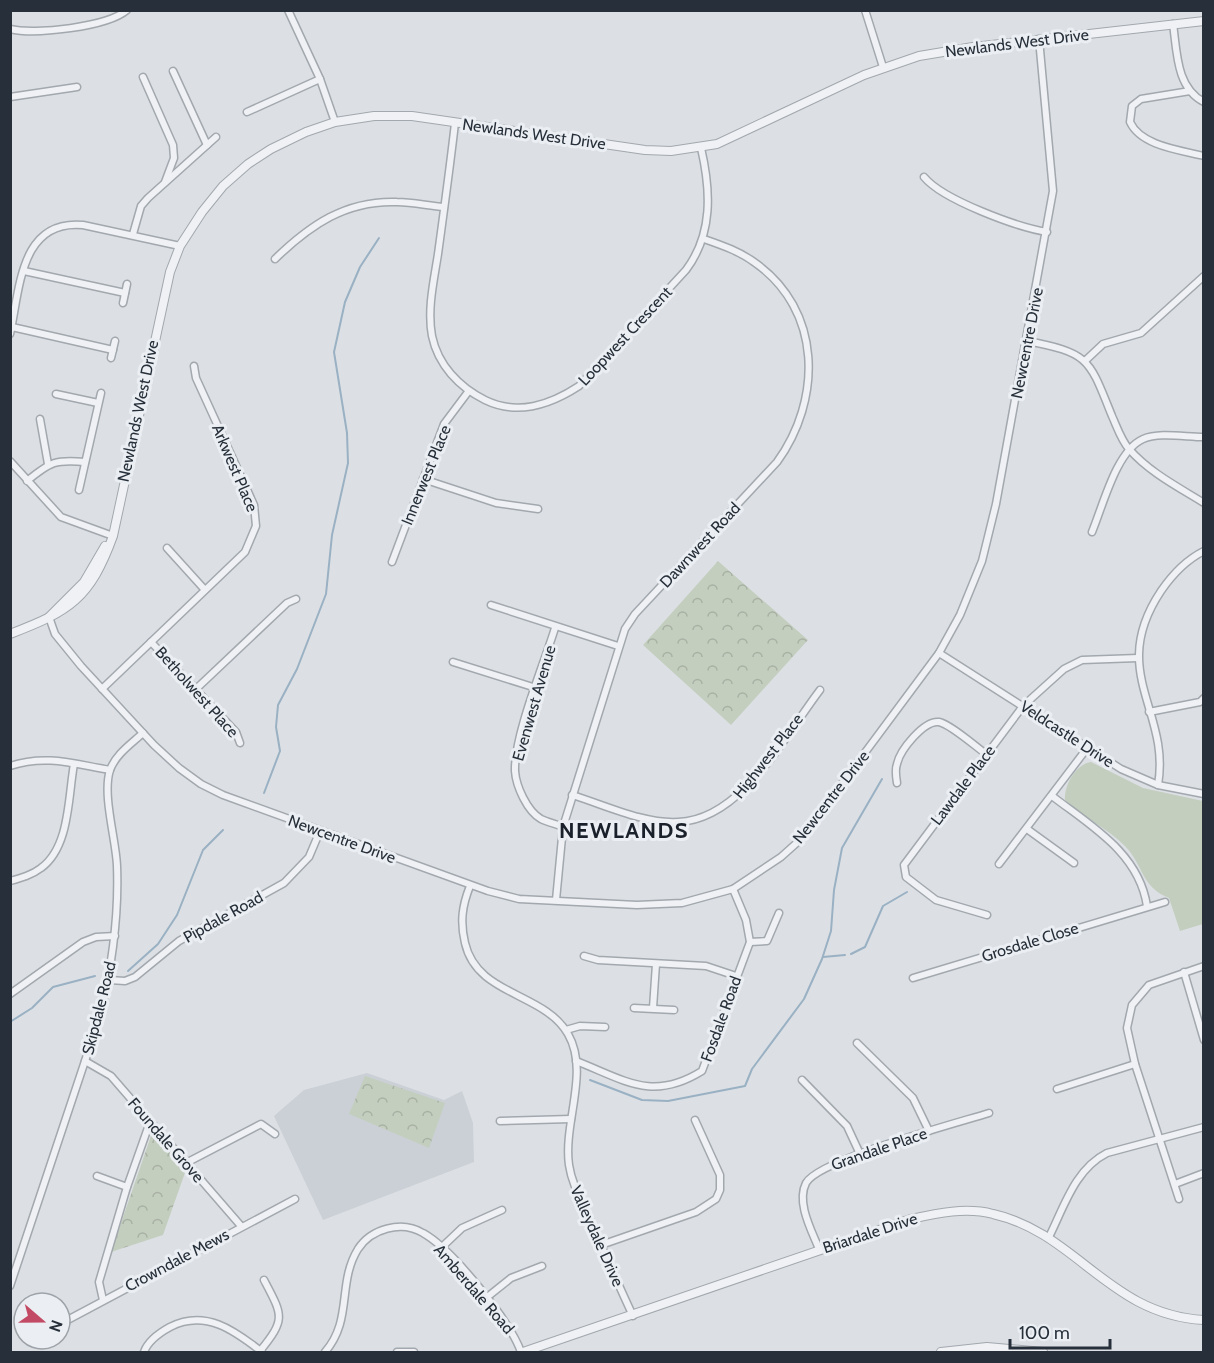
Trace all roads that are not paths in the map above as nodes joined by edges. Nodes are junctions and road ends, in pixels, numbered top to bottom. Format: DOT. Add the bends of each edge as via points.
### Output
graph roads {
  1 [pos="127,10"];
  2 [pos="288,10"];
  3 [pos="865,10"];
  4 [pos="1203,21"];
  5 [pos="1173,24"];
  6 [pos="10,29"];
  7 [pos="1039,39"];
  8 [pos="883,67"];
  9 [pos="173,71"];
  10 [pos="143,77"];
  11 [pos="320,79"];
  12 [pos="78,87"];
  13 [pos="1190,91"];
  14 [pos="10,97"];
  15 [pos="1203,102"];
  16 [pos="247,112"];
  17 [pos="335,122"];
  18 [pos="455,123"];
  19 [pos="216,137"];
  20 [pos="207,145"];
  21 [pos="701,148"];
  22 [pos="1203,156"];
  23 [pos="924,177"];
  24 [pos="165,183"];
  25 [pos="444,207"];
  26 [pos="1047,232"];
  27 [pos="133,234"];
  28 [pos="704,239"];
  29 [pos="180,246"];
  30 [pos="275,259"];
  31 [pos="24,272"];
  32 [pos="1203,276"];
  33 [pos="127,284"];
  34 [pos="125,293"];
  35 [pos="123,303"];
  36 [pos="11,330"];
  37 [pos="115,341"];
  38 [pos="1027,342"];
  39 [pos="113,350"];
  40 [pos="111,358"];
  41 [pos="1086,360"];
  42 [pos="194,366"];
  43 [pos="468,392"];
  44 [pos="101,393"];
  45 [pos="56,394"];
  46 [pos="98,403"];
  47 [pos="40,419"];
  48 [pos="1203,437"];
  49 [pos="1128,448"];
  50 [pos="10,461"];
  51 [pos="85,462"];
  52 [pos="48,464"];
  53 [pos="423,479"];
  54 [pos="27,481"];
  55 [pos="79,490"];
  56 [pos="1203,503"];
  57 [pos="538,509"];
  58 [pos="1092,532"];
  59 [pos="111,535"];
  60 [pos="167,548"];
  61 [pos="1203,551"];
  62 [pos="392,562"];
  63 [pos="205,590"];
  64 [pos="296,599"];
  65 [pos="491,605"];
  66 [pos="49,617"];
  67 [pos="555,628"];
  68 [pos="10,634"];
  69 [pos="152,642"];
  70 [pos="618,646"];
  71 [pos="939,653"];
  72 [pos="1138,658"];
  73 [pos="453,662"];
  74 [pos="536,688"];
  75 [pos="102,689"];
  76 [pos="196,689"];
  77 [pos="820,690"];
  78 [pos="1202,702"];
  79 [pos="1023,706"];
  80 [pos="1149,712"];
  81 [pos="143,733"];
  82 [pos="240,743"];
  83 [pos="1088,747"];
  84 [pos="986,754"];
  85 [pos="74,764"];
  86 [pos="10,766"];
  87 [pos="110,770"];
  88 [pos="897,783"];
  89 [pos="1158,785"];
  90 [pos="1203,794"];
  91 [pos="572,795"];
  92 [pos="1052,796"];
  93 [pos="563,826"];
  94 [pos="1028,828"];
  95 [pos="320,831"];
  96 [pos="1074,863"];
  97 [pos="999,864"];
  98 [pos="10,881"];
  99 [pos="470,886"];
  100 [pos="733,889"];
  101 [pos="556,900"];
  102 [pos="1165,902"];
  103 [pos="1147,906"];
  104 [pos="779,913"];
  105 [pos="987,915"];
  106 [pos="115,936"];
  107 [pos="750,942"];
  108 [pos="584,956"];
  109 [pos="656,964"];
  110 [pos="1203,966"];
  111 [pos="1184,972"];
  112 [pos="736,975"];
  113 [pos="913,978"];
  114 [pos="109,980"];
  115 [pos="10,994"];
  116 [pos="634,1008"];
  117 [pos="653,1008"];
  118 [pos="674,1010"];
  119 [pos="604,1027"];
  120 [pos="566,1030"];
  121 [pos="1203,1040"];
  122 [pos="857,1043"];
  123 [pos="86,1061"];
  124 [pos="576,1061"];
  125 [pos="1135,1064"];
  126 [pos="802,1080"];
  127 [pos="1057,1089"];
  128 [pos="989,1113"];
  129 [pos="571,1119"];
  130 [pos="695,1120"];
  131 [pos="500,1121"];
  132 [pos="150,1122"];
  133 [pos="1203,1127"];
  134 [pos="929,1131"];
  135 [pos="275,1134"];
  136 [pos="1159,1140"];
  137 [pos="860,1154"];
  138 [pos="186,1163"];
  139 [pos="1203,1173"];
  140 [pos="97,1176"];
  141 [pos="1175,1184"];
  142 [pos="127,1187"];
  143 [pos="295,1199"];
  144 [pos="1179,1199"];
  145 [pos="502,1210"];
  146 [pos="241,1226"];
  147 [pos="1049,1237"];
  148 [pos="601,1245"];
  149 [pos="441,1247"];
  150 [pos="819,1249"];
  151 [pos="542,1266"];
  152 [pos="264,1280"];
  153 [pos="10,1286"];
  154 [pos="486,1298"];
  155 [pos="103,1300"];
  156 [pos="633,1316"];
  157 [pos="72,1317"];
  158 [pos="1203,1320"];
  159 [pos="261,1352"];
  160 [pos="414,1352"];
  161 [pos="144,1353"];
  162 [pos="325,1353"];
  163 [pos="397,1353"];
  164 [pos="522,1353"];
  165 [pos="941,1353"];
  166 [pos="1043,1353"];
  1 -- 6 [label="street" via="110,19 85,24 31,32"];
  2 -- 11 [label="street"];
  3 -- 8 [label="street"];
  4 -- 5 [label="street, Newlands West Drive"];
  5 -- 7 [label="street, Newlands West Drive"];
  5 -- 13 [label="street" via="1182,77"];
  7 -- 8 [label="street, Newlands West Drive" via="940,52"];
  7 -- 26 [label="street, Newcentre Drive" via="1053,180"];
  8 -- 21 [label="street, Newlands West Drive" via="735,138"];
  9 -- 20 [label="street"];
  10 -- 24 [label="street" via="173,144 174,158"];
  11 -- 16 [label="street"];
  11 -- 17 [label="street"];
  12 -- 14 [label="street"];
  13 -- 15 [label="street"];
  13 -- 22 [label="street" via="1136,101 1130,110 1130,122 1141,136"];
  17 -- 18 [label="street, Newlands West Drive" via="392,116"];
  17 -- 29 [label="street, Newlands West Drive" via="289,139 242,169 212,198"];
  18 -- 21 [label="street, Newlands West Drive" via="645,150"];
  18 -- 25 [label="street, Loopwest Crescent"];
  19 -- 20 [label="street"];
  20 -- 24 [label="street"];
  21 -- 28 [label="street, Loopwest Crescent" via="708,204"];
  23 -- 26 [label="street" via="935,188 1015,226"];
  24 -- 27 [label="street" via="141,206"];
  25 -- 30 [label="street" via="375,201 344,209 318,222"];
  25 -- 43 [label="street, Loopwest Crescent" via="431,330 444,366"];
  26 -- 38 [label="street, Newcentre Drive"];
  27 -- 29 [label="street"];
  27 -- 31 [label="street" via="83,225 58,227 37,241"];
  28 -- 43 [label="street, Loopwest Crescent" via="682,275 579,386 559,400 541,406 508,407"];
  28 -- 70 [label="street, Dawnwest Road" via="755,263 776,282 792,306 804,330 808,351 807,400 790,444 777,462 635,614"];
  29 -- 59 [label="street, Newlands West Drive" via="165,287"];
  31 -- 34 [label="street"];
  31 -- 36 [label="street"];
  32 -- 41 [label="street" via="1141,333 1103,344"];
  33 -- 34 [label="street"];
  34 -- 35 [label="street"];
  36 -- 39 [label="street"];
  37 -- 39 [label="street"];
  38 -- 41 [label="street" via="1063,348"];
  38 -- 71 [label="street, Newcentre Drive" via="989,538 973,586"];
  39 -- 40 [label="street"];
  41 -- 49 [label="street"];
  42 -- 63 [label="street, Arkwest Place" via="255,505 256,516 254,534 245,552"];
  43 -- 53 [label="street, Innerwest Place" via="444,424"];
  44 -- 46 [label="street"];
  45 -- 46 [label="street"];
  46 -- 51 [label="street"];
  47 -- 52 [label="street"];
  48 -- 49 [label="street" via="1151,437"];
  49 -- 56 [label="street" via="1155,472"];
  49 -- 58 [label="street"];
  50 -- 54 [label="street"];
  51 -- 52 [label="street" via="58,460"];
  51 -- 55 [label="street"];
  52 -- 54 [label="street"];
  53 -- 57 [label="street" via="496,503"];
  53 -- 62 [label="street, Innerwest Place"];
  54 -- 59 [label="street" via="61,518"];
  59 -- 66 [label="street, Newlands West Drive" via="92,571"];
  60 -- 63 [label="street"];
  61 -- 72 [label="street" via="1171,576 1150,607"];
  63 -- 69 [label="street, Arkwest Place"];
  64 -- 76 [label="street" via="287,603"];
  65 -- 67 [label="street"];
  66 -- 68 [label="street, Newlands West Drive"];
  66 -- 75 [label="street, Newcentre Drive" via="59,639"];
  67 -- 70 [label="street"];
  67 -- 74 [label="street, Evenwest Avenue"];
  69 -- 75 [label="street, Arkwest Place"];
  69 -- 76 [label="street, Betholwest Place"];
  70 -- 91 [label="street, Dawnwest Road"];
  71 -- 79 [label="street, Veldcastle Drive"];
  71 -- 100 [label="street, Newcentre Drive" via="800,840"];
  72 -- 79 [label="street, Lawdale Place" via="1071,663"];
  72 -- 80 [label="street"];
  73 -- 74 [label="street"];
  74 -- 93 [label="street, Evenwest Avenue" via="516,757 517,782 540,819"];
  75 -- 81 [label="street, Newcentre Drive"];
  76 -- 82 [label="street, Betholwest Place" via="236,732"];
  77 -- 91 [label="street, Highwest Place" via="745,791 711,816 677,823 654,820"];
  78 -- 80 [label="street"];
  79 -- 83 [label="street, Veldcastle Drive"];
  79 -- 84 [label="street, Lawdale Place"];
  80 -- 89 [label="street" via="1162,756"];
  81 -- 87 [label="street"];
  81 -- 95 [label="street, Newcentre Drive" via="179,768 207,787"];
  83 -- 89 [label="street, Veldcastle Drive" via="1121,769"];
  83 -- 92 [label="street"];
  84 -- 88 [label="street" via="944,724 932,723 902,754 897,764"];
  84 -- 105 [label="street, Lawdale Place" via="904,865 906,877 932,898"];
  85 -- 86 [label="street" via="35,759"];
  85 -- 87 [label="street"];
  85 -- 98 [label="street" via="55,853 41,868"];
  87 -- 106 [label="street, Skipdale Road" via="117,864"];
  89 -- 90 [label="street, Veldcastle Drive"];
  91 -- 93 [label="street, Dawnwest Road"];
  92 -- 94 [label="street"];
  92 -- 103 [label="street" via="1124,854 1137,873"];
  93 -- 101 [label="street, Dawnwest Road"];
  94 -- 96 [label="street"];
  94 -- 97 [label="street"];
  95 -- 99 [label="street, Newcentre Drive"];
  95 -- 114 [label="street, Pipdale Road" via="309,857 284,883 179,941 135,977"];
  99 -- 101 [label="street, Newcentre Drive" via="519,899"];
  99 -- 120 [label="street" via="461,913 461,928 476,967 499,987 552,1016"];
  100 -- 101 [label="street, Newcentre Drive" via="682,903 637,905"];
  100 -- 107 [label="street"];
  102 -- 103 [label="street, Grosdale Close"];
  103 -- 113 [label="street, Grosdale Close"];
  104 -- 107 [label="street" via="767,942"];
  106 -- 114 [label="street, Skipdale Road"];
  106 -- 115 [label="street" via="83,942"];
  107 -- 112 [label="street, Fosdale Road"];
  108 -- 109 [label="street"];
  109 -- 112 [label="street" via="706,966"];
  109 -- 117 [label="street"];
  110 -- 111 [label="street"];
  111 -- 121 [label="street"];
  111 -- 125 [label="street" via="1149,984 1132,1005 1127,1028"];
  112 -- 124 [label="street, Fosdale Road" via="702,1071 688,1080 648,1088"];
  114 -- 123 [label="street, Skipdale Road"];
  116 -- 117 [label="street"];
  117 -- 118 [label="street"];
  119 -- 120 [label="street"];
  120 -- 124 [label="street, Valleydale Drive"];
  122 -- 134 [label="street" via="913,1098"];
  123 -- 132 [label="street, Foundale Grove" via="111,1076"];
  123 -- 153 [label="street, Skipdale Road"];
  124 -- 129 [label="street, Valleydale Drive"];
  125 -- 127 [label="street"];
  125 -- 136 [label="street"];
  126 -- 137 [label="street" via="847,1126"];
  128 -- 134 [label="street, Grandale Place"];
  129 -- 131 [label="street"];
  129 -- 148 [label="street, Valleydale Drive" via="571,1178"];
  130 -- 148 [label="street" via="720,1175 716,1199 696,1212"];
  132 -- 138 [label="street, Foundale Grove"];
  132 -- 142 [label="street"];
  133 -- 136 [label="street"];
  134 -- 137 [label="street, Grandale Place"];
  135 -- 138 [label="street" via="261,1124"];
  136 -- 141 [label="street"];
  136 -- 147 [label="street" via="1093,1160 1080,1175"];
  137 -- 150 [label="street, Grandale Place" via="825,1167 805,1184 804,1207"];
  138 -- 146 [label="street, Foundale Grove"];
  139 -- 141 [label="street"];
  140 -- 142 [label="street"];
  141 -- 144 [label="street"];
  142 -- 155 [label="street" via="99,1282"];
  143 -- 146 [label="street, Crowndale Mews"];
  145 -- 149 [label="street" via="462,1228"];
  146 -- 155 [label="street, Crowndale Mews"];
  147 -- 150 [label="street, Briardale Drive" via="991,1213 941,1212"];
  147 -- 158 [label="street, Briardale Drive" via="1124,1296 1176,1317"];
  148 -- 156 [label="street, Valleydale Drive"];
  149 -- 154 [label="street, Amberdale Road"];
  149 -- 162 [label="street, Amberdale Road" via="422,1232 399,1228 383,1229 366,1239 350,1266 340,1330"];
  150 -- 156 [label="street, Briardale Drive"];
  151 -- 154 [label="street" via="511,1278"];
  152 -- 159 [label="street" via="281,1311 280,1322"];
  154 -- 164 [label="street, Amberdale Road"];
  155 -- 157 [label="street, Crowndale Mews"];
  156 -- 164 [label="street, Briardale Drive"];
  159 -- 161 [label="street" via="216,1322 197,1318 160,1332"];
  160 -- 163 [label="street"];
  165 -- 166 [label="street" via="987,1347"];
}
